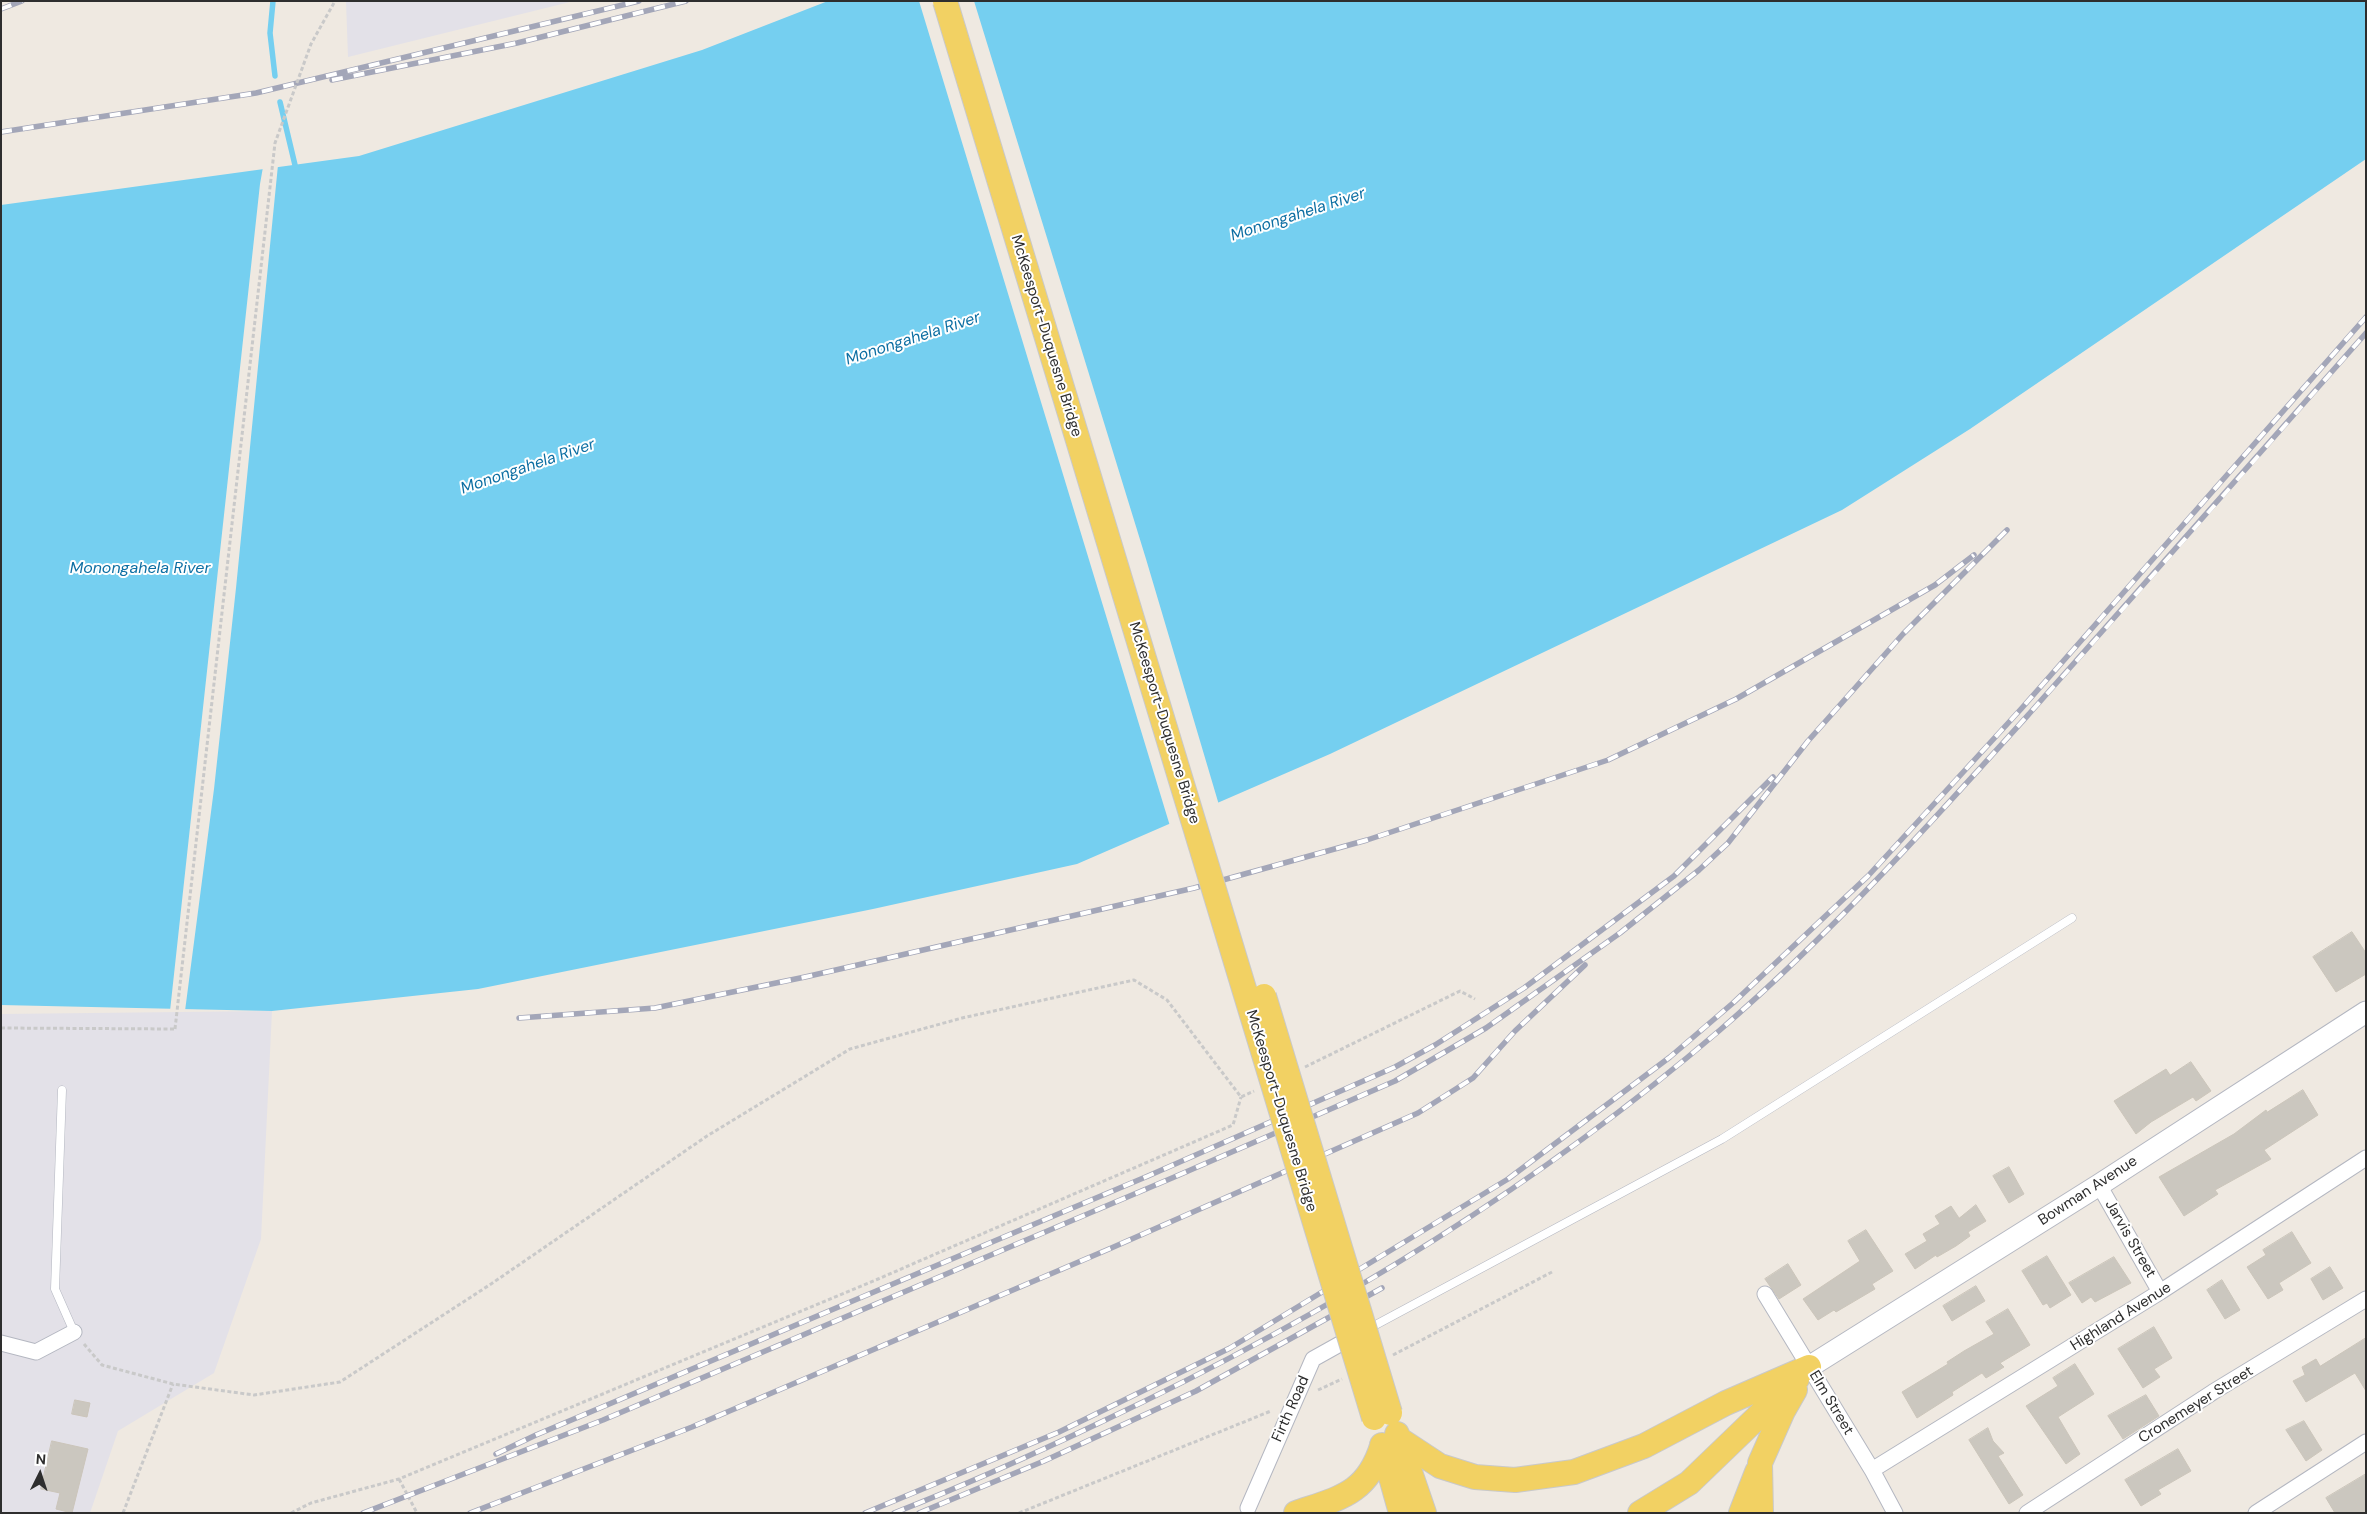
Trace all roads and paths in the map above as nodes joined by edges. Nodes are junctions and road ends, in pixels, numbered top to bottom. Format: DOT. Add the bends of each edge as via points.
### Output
graph roads {
  1 [pos="335,1"];
  2 [pos="945,1"];
  3 [pos="962,1"];
  4 [pos="2072,918"];
  5 [pos="1475,999"];
  6 [pos="2366,1012"];
  7 [pos="1,1028"];
  8 [pos="1304,1068"];
  9 [pos="1259,1088"];
  10 [pos="62,1090"];
  11 [pos="1241,1097"];
  12 [pos="2366,1158"];
  13 [pos="2099,1185"];
  14 [pos="2160,1292"];
  15 [pos="1765,1294"];
  16 [pos="2366,1298"];
  17 [pos="74,1332"];
  18 [pos="1360,1333"];
  19 [pos="1,1343"];
  20 [pos="1809,1367"];
  21 [pos="173,1384"];
  22 [pos="1382,1416"];
  23 [pos="1390,1442"];
  24 [pos="2366,1442"];
  25 [pos="1760,1463"];
  26 [pos="1872,1470"];
  27 [pos="399,1480"];
  28 [pos="1248,1508"];
  29 [pos="123,1513"];
  30 [pos="291,1513"];
  31 [pos="417,1513"];
  32 [pos="1296,1513"];
  33 [pos="1401,1513"];
  34 [pos="1424,1513"];
  35 [pos="1640,1513"];
  36 [pos="1741,1513"];
  37 [pos="1761,1513"];
  38 [pos="1895,1513"];
  39 [pos="2027,1513"];
  40 [pos="2256,1513"];
  1 -- 7 [label="path, bridge" via="311,44 275,143 175,1029"];
  2 -- 22 [label="main road, McKeesport-Duquesne Bridge, bridge"];
  3 -- 22 [label="main road, McKeesport-Duquesne Bridge, bridge"];
  4 -- 18 [label="lane" via="1722,1138"];
  5 -- 8 [label="path" via="1460,991"];
  6 -- 13 [label="main road, Bowman Avenue"];
  9 -- 11 [label="path"];
  10 -- 17 [label="lane" via="55,1289"];
  11 -- 21 [label="path" via="1167,1000 1134,980 962,1018 850,1049 707,1136 491,1284 340,1382 254,1395"];
  11 -- 27 [label="path" via="1233,1125 878,1279"];
  12 -- 14 [label="street, Highland Avenue"];
  13 -- 14 [label="street, Jarvis Street"];
  13 -- 20 [label="main road, Bowman Avenue"];
  14 -- 26 [label="street, Highland Avenue"];
  15 -- 20 [label="street, Elm Street"];
  16 -- 39 [label="street, Cronemeyer Street" via="2213,1392"];
  17 -- 19 [label="street" via="36,1352"];
  17 -- 21 [label="path" via="102,1365"];
  18 -- 28 [label="street, Firth Road" via="1313,1359"];
  20 -- 23 [label="main road" via="1726,1403 1644,1446 1574,1472 1515,1480 1475,1477 1440,1466"];
  20 -- 25 [label="main road" via="1783,1411"];
  20 -- 26 [label="street, Elm Street"];
  20 -- 35 [label="main road" via="1689,1482"];
  21 -- 29 [label="path"];
  22 -- 23 [label="main road, McKeesport-Duquesne Bridge"];
  23 -- 32 [label="main road" via="1364,1483 1341,1497"];
  23 -- 33 [label="main road"];
  23 -- 34 [label="main road"];
  24 -- 40 [label="street"];
  25 -- 36 [label="main road"];
  25 -- 37 [label="main road"];
  26 -- 38 [label="street, Elm Street"];
  27 -- 30 [label="path" via="311,1503"];
  27 -- 31 [label="path"];
}
